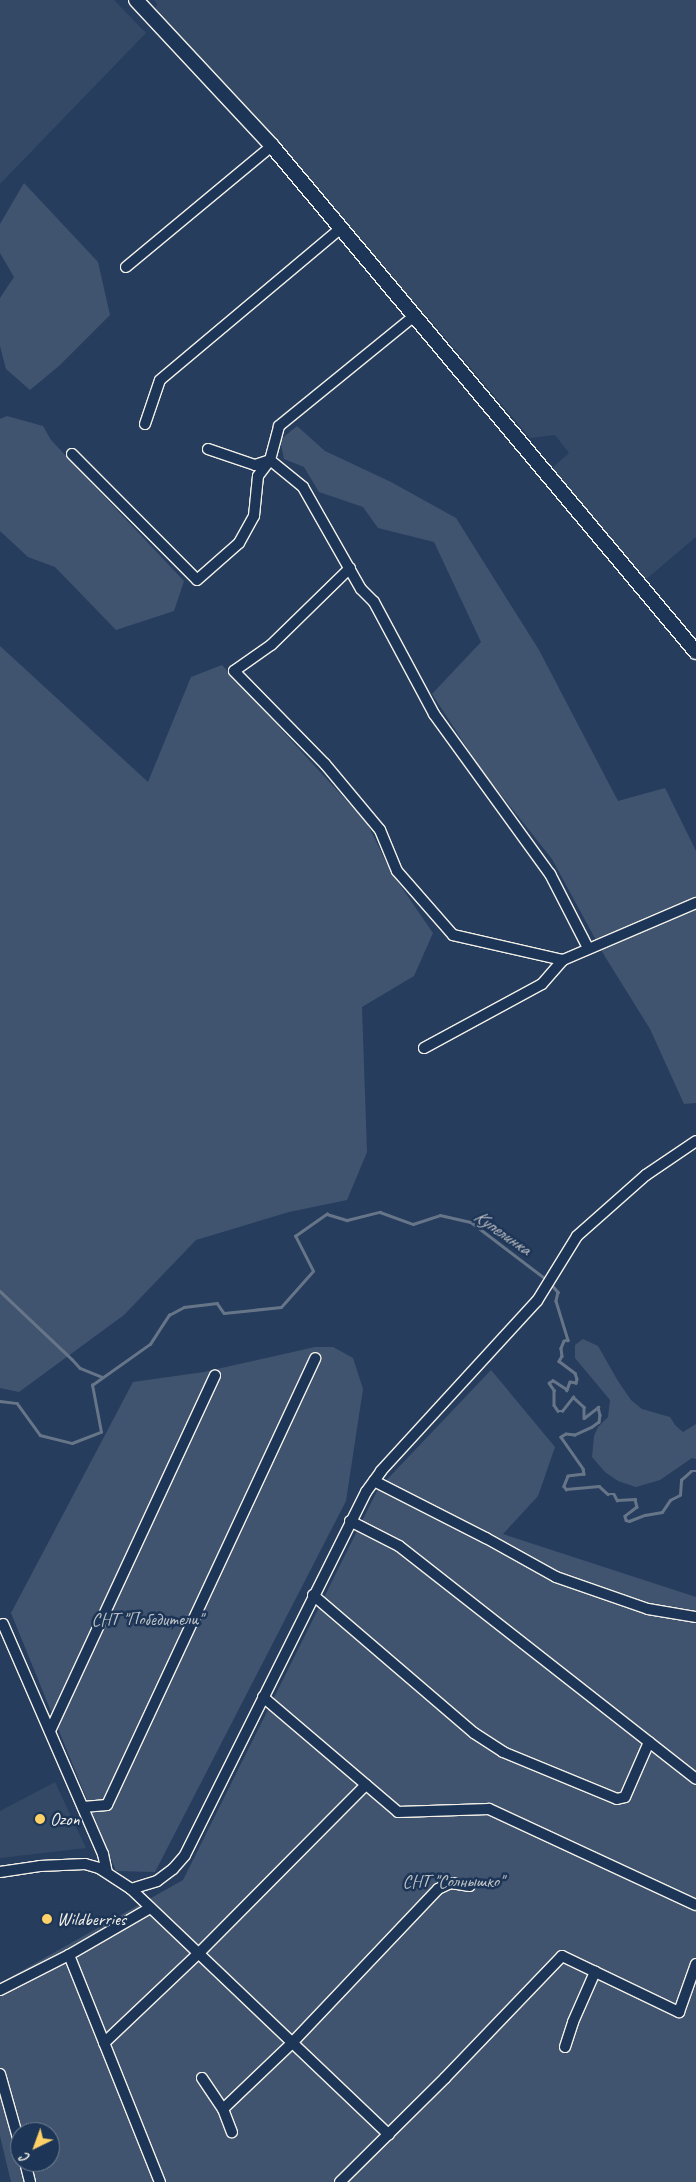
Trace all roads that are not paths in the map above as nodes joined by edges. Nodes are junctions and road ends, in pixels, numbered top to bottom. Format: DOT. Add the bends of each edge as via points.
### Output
graph roads {
  1 [pos="136,0"];
  2 [pos="272,146"];
  3 [pos="340,229"];
  4 [pos="126,268"];
  5 [pos="413,317"];
  6 [pos="146,424"];
  7 [pos="208,449"];
  8 [pos="72,454"];
  9 [pos="270,460"];
  10 [pos="350,568"];
  11 [pos="696,652"];
  12 [pos="696,903"];
  13 [pos="588,948"];
  14 [pos="563,960"];
  15 [pos="424,1048"];
  16 [pos="696,1142"];
  17 [pos="315,1358"];
  18 [pos="215,1375"];
  19 [pos="374,1481"];
  20 [pos="350,1521"];
  21 [pos="313,1595"];
  22 [pos="696,1617"];
  23 [pos="3,1624"];
  24 [pos="263,1697"];
  25 [pos="50,1731"];
  26 [pos="648,1742"];
  27 [pos="696,1779"];
  28 [pos="366,1785"];
  29 [pos="83,1807"];
  30 [pos="0,1872"];
  31 [pos="107,1873"];
  32 [pos="470,1886"];
  33 [pos="131,1889"];
  34 [pos="696,1905"];
  35 [pos="150,1908"];
  36 [pos="199,1953"];
  37 [pos="69,1955"];
  38 [pos="696,1964"];
  39 [pos="595,1972"];
  40 [pos="0,1990"];
  41 [pos="104,2043"];
  42 [pos="291,2044"];
  43 [pos="565,2047"];
  44 [pos="0,2074"];
  45 [pos="202,2078"];
  46 [pos="222,2109"];
  47 [pos="14,2122"];
  48 [pos="232,2132"];
  49 [pos="389,2135"];
  50 [pos="160,2182"];
  51 [pos="340,2182"];
  1 -- 2 [label="street"];
  2 -- 3 [label="street"];
  2 -- 4 [label="street"];
  3 -- 5 [label="street"];
  3 -- 6 [label="street" via="160,380"];
  5 -- 9 [label="street" via="279,426"];
  5 -- 11 [label="street"];
  7 -- 9 [label="street" via="255,465"];
  8 -- 9 [label="street" via="197,580 239,543 254,516 258,476"];
  9 -- 10 [label="street" via="303,487"];
  10 -- 13 [label="street" via="361,589 374,602 434,714 550,874"];
  10 -- 14 [label="street" via="271,645 234,671 325,764 380,830 397,871 453,935"];
  12 -- 13 [label="street"];
  13 -- 14 [label="street"];
  14 -- 15 [label="street" via="542,984"];
  16 -- 19 [label="street" via="646,1174 577,1236 544,1291"];
  17 -- 29 [label="street" via="107,1805"];
  18 -- 25 [label="street"];
  19 -- 20 [label="street"];
  19 -- 22 [label="street" via="556,1577 648,1609"];
  20 -- 21 [label="street"];
  20 -- 26 [label="street" via="399,1546"];
  21 -- 24 [label="street"];
  21 -- 26 [label="street" via="474,1733 503,1752 617,1799 625,1796"];
  23 -- 25 [label="street"];
  24 -- 28 [label="street"];
  24 -- 33 [label="street" via="185,1855 157,1881"];
  25 -- 29 [label="street"];
  26 -- 27 [label="street"];
  28 -- 34 [label="street" via="398,1812 489,1809"];
  28 -- 36 [label="street"];
  29 -- 31 [label="street" via="103,1854"];
  30 -- 31 [label="street" via="85,1864"];
  31 -- 33 [label="street"];
  32 -- 42 [label="street" via="451,1883 438,1889"];
  33 -- 35 [label="street"];
  35 -- 36 [label="street"];
  35 -- 37 [label="street"];
  36 -- 41 [label="street"];
  36 -- 42 [label="street"];
  37 -- 40 [label="street"];
  37 -- 41 [label="street"];
  38 -- 39 [label="street" via="679,2012"];
  39 -- 43 [label="street"];
  39 -- 49 [label="street" via="562,1956"];
  41 -- 50 [label="street"];
  42 -- 46 [label="street"];
  42 -- 49 [label="street"];
  44 -- 47 [label="street"];
  45 -- 46 [label="street"];
  46 -- 48 [label="street"];
  49 -- 51 [label="street"];
}
